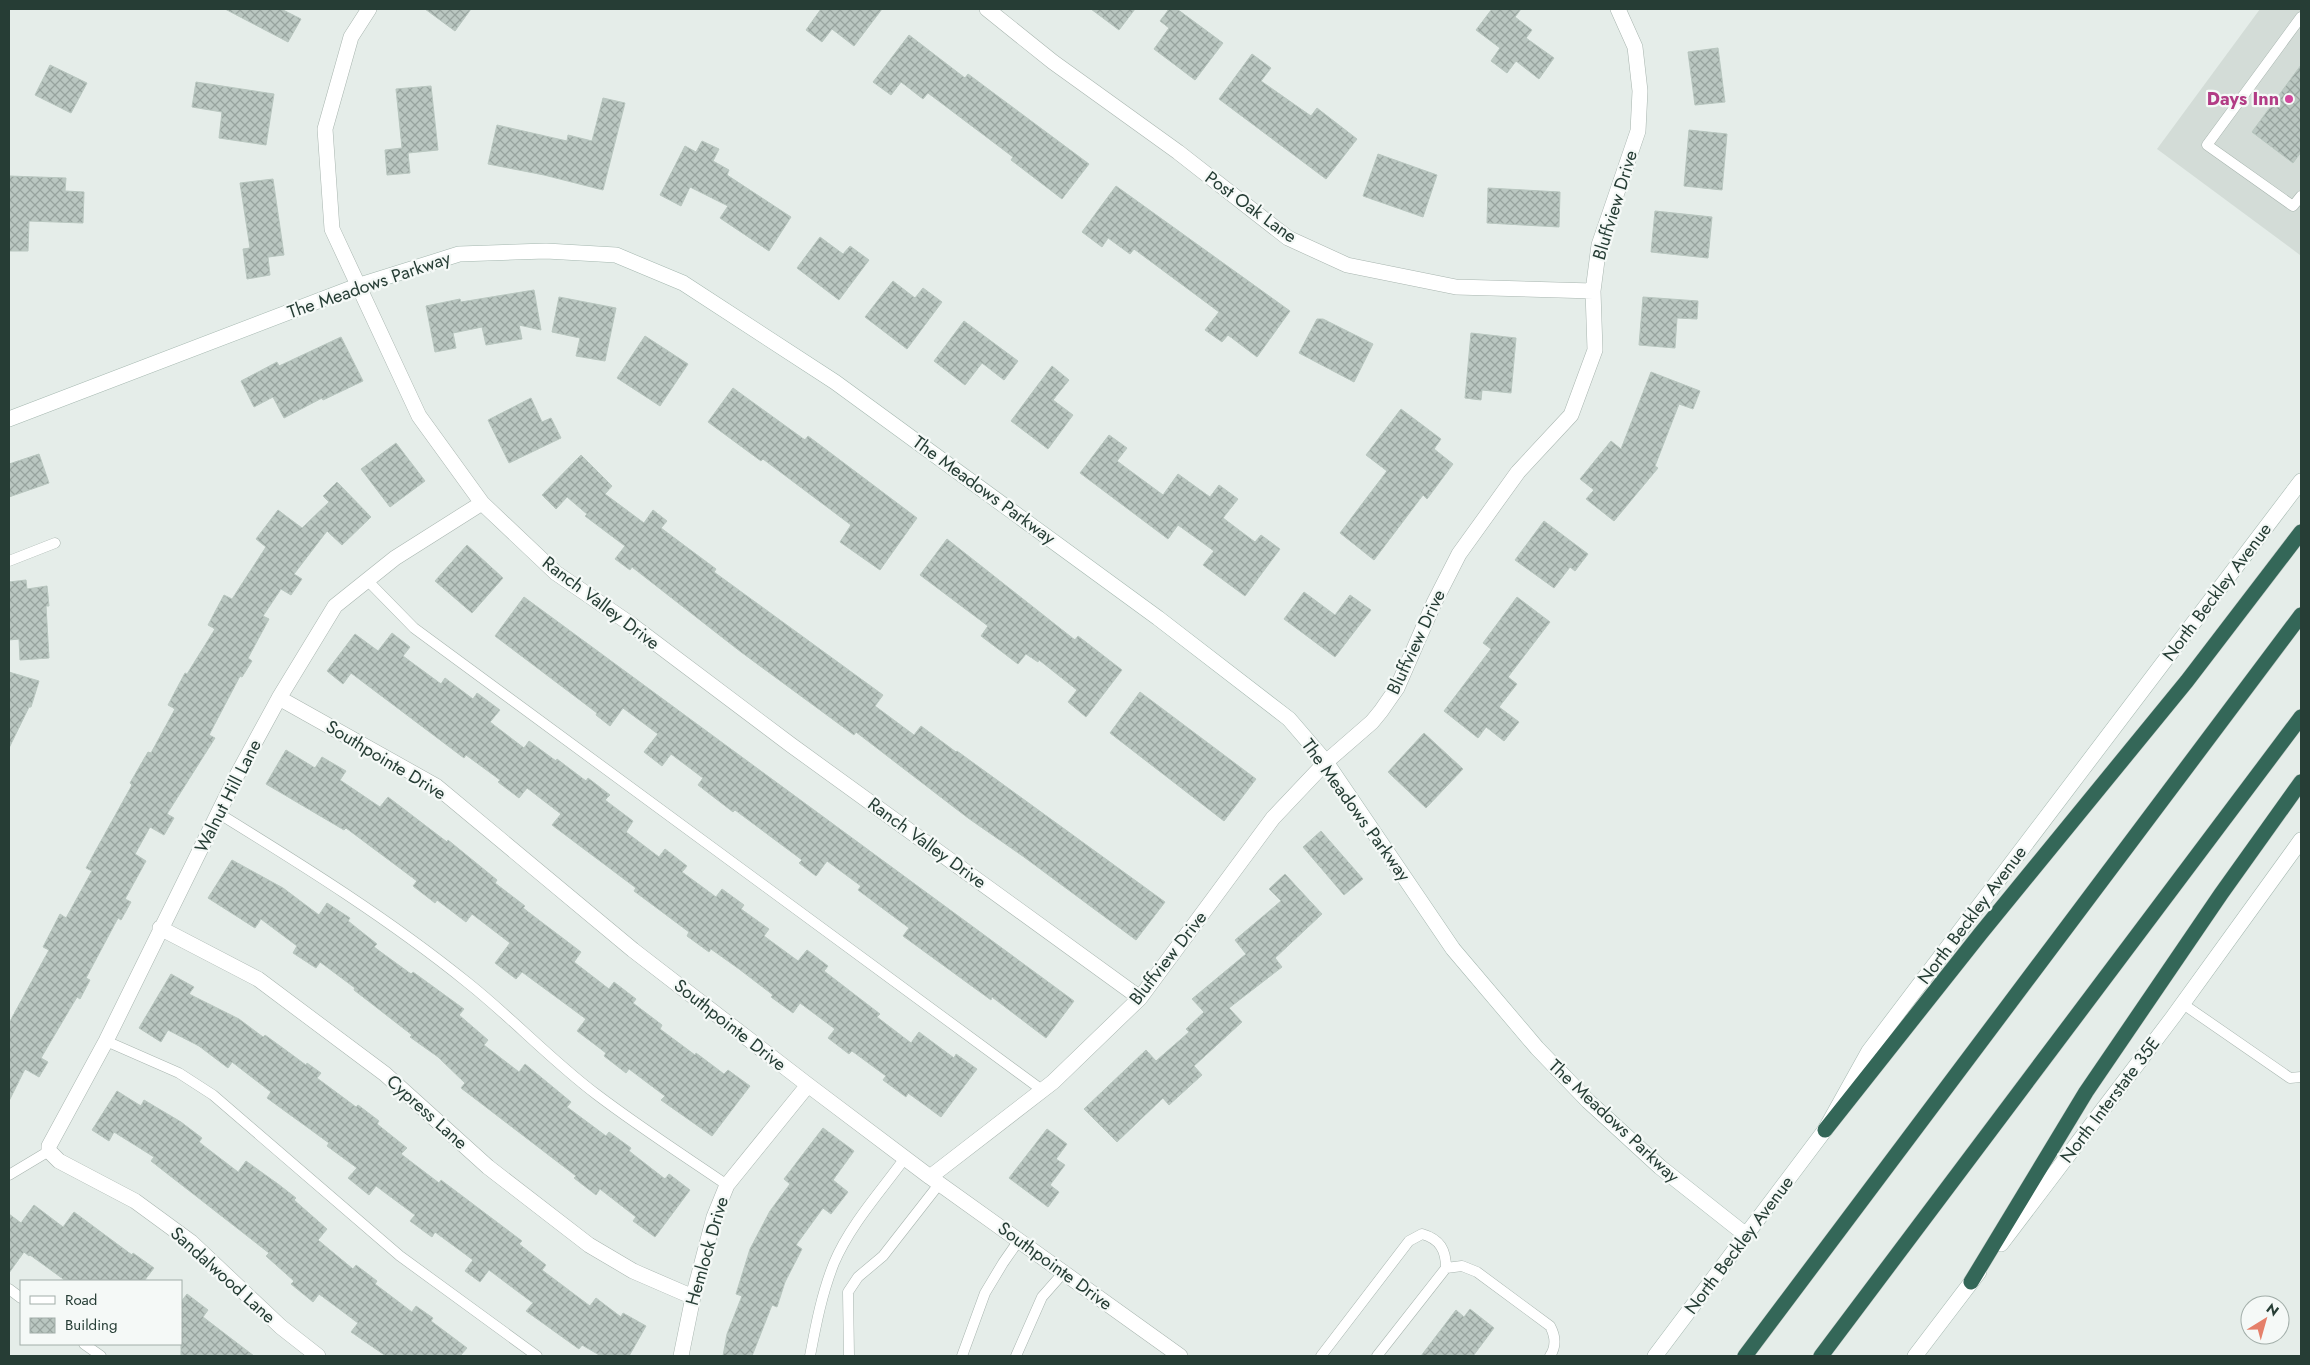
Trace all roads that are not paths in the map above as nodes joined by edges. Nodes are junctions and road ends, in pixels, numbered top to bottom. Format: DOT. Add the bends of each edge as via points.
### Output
graph roads {
  1 [pos="369,9"];
  2 [pos="987,9"];
  3 [pos="1618,9"];
  4 [pos="2301,17"];
  5 [pos="2301,196"];
  6 [pos="357,286"];
  7 [pos="1593,291"];
  8 [pos="9,419"];
  9 [pos="2301,481"];
  10 [pos="482,502"];
  11 [pos="2301,532"];
  12 [pos="55,543"];
  13 [pos="9,561"];
  14 [pos="367,580"];
  15 [pos="2301,615"];
  16 [pos="279,698"];
  17 [pos="2301,717"];
  18 [pos="1326,762"];
  19 [pos="2301,782"];
  20 [pos="218,813"];
  21 [pos="2301,840"];
  22 [pos="160,928"];
  23 [pos="1140,998"];
  24 [pos="2183,1004"];
  25 [pos="106,1041"];
  26 [pos="2301,1076"];
  27 [pos="808,1085"];
  28 [pos="1042,1090"];
  29 [pos="1825,1130"];
  30 [pos="49,1151"];
  31 [pos="906,1158"];
  32 [pos="9,1175"];
  33 [pos="935,1180"];
  34 [pos="726,1184"];
  35 [pos="1746,1235"];
  36 [pos="1019,1240"];
  37 [pos="1446,1268"];
  38 [pos="1064,1272"];
  39 [pos="1971,1282"];
  40 [pos="9,1289"];
  41 [pos="20,1297"];
  42 [pos="693,1297"];
  43 [pos="85,1345"];
  44 [pos="100,1356"];
  45 [pos="318,1356"];
  46 [pos="537,1356"];
  47 [pos="681,1356"];
  48 [pos="810,1356"];
  49 [pos="849,1356"];
  50 [pos="962,1356"];
  51 [pos="1016,1356"];
  52 [pos="1180,1356"];
  53 [pos="1321,1356"];
  54 [pos="1377,1356"];
  55 [pos="1550,1356"];
  56 [pos="1655,1356"];
  57 [pos="1746,1356"];
  58 [pos="1821,1356"];
  59 [pos="1914,1356"];
  1 -- 6 [label="street, Ranch Valley Drive" via="351,37 325,129 332,229"];
  2 -- 7 [label="street, Post Oak Lane" via="1288,238 1347,265 1456,287"];
  3 -- 7 [label="street, Bluffview Drive" via="1635,48 1640,91 1638,131 1599,245"];
  4 -- 5 [label="lane" via="2207,145 2293,206"];
  6 -- 8 [label="street, The Meadows Parkway"];
  6 -- 10 [label="street, Ranch Valley Drive" via="419,416"];
  6 -- 18 [label="street, The Meadows Parkway" via="459,254 546,251 616,255 683,283 835,382 1158,618 1289,719"];
  7 -- 18 [label="street, Bluffview Drive" via="1595,350 1571,415 1518,472 1459,554 1397,688 1372,722"];
  9 -- 29 [label="street, North Beckley Avenue" via="1869,1051"];
  10 -- 14 [label="street, Walnut Hill Lane"];
  10 -- 23 [label="street, Ranch Valley Drive" via="556,573 629,623 791,745"];
  11 -- 29 [label="highway" via="2187,681 1987,925"];
  12 -- 13 [label="lane"];
  14 -- 16 [label="street, Walnut Hill Lane" via="335,606"];
  14 -- 28 [label="lane" via="414,628"];
  15 -- 57 [label="highway"];
  16 -- 20 [label="street, Walnut Hill Lane"];
  16 -- 27 [label="street, Southpointe Drive" via="436,786 633,950"];
  17 -- 58 [label="highway"];
  18 -- 23 [label="street, Bluffview Drive" via="1274,818"];
  18 -- 35 [label="street, The Meadows Parkway" via="1453,949 1537,1048 1588,1101 1660,1167"];
  19 -- 39 [label="highway" via="2086,1092"];
  20 -- 22 [label="street, Walnut Hill Lane"];
  20 -- 34 [label="lane" via="305,866 393,926 469,983 545,1053 596,1094"];
  21 -- 24 [label="street, North Interstate 35E"];
  22 -- 25 [label="street, Walnut Hill Lane"];
  22 -- 42 [label="street, Cypress Lane" via="258,979 384,1074 488,1167 589,1245 633,1271"];
  23 -- 28 [label="street, Bluffview Drive"];
  24 -- 26 [label="lane" via="2290,1078"];
  24 -- 39 [label="street, North Interstate 35E"];
  25 -- 30 [label="street, Walnut Hill Lane"];
  25 -- 46 [label="lane" via="179,1073 213,1095 400,1256"];
  27 -- 31 [label="street, Southpointe Drive"];
  27 -- 34 [label="street, Hemlock Drive"];
  28 -- 33 [label="street, Bluffview Drive"];
  29 -- 35 [label="street, North Beckley Avenue"];
  30 -- 32 [label="lane"];
  30 -- 45 [label="street, Sandalwood Lane" via="59,1161 134,1201 191,1242 281,1327"];
  31 -- 33 [label="street, Southpointe Drive"];
  31 -- 48 [label="lane" via="834,1262 818,1312"];
  33 -- 36 [label="street, Southpointe Drive"];
  33 -- 49 [label="lane" via="883,1256 858,1277 848,1292"];
  34 -- 42 [label="street, Hemlock Drive"];
  35 -- 56 [label="street, North Beckley Avenue"];
  36 -- 38 [label="street, Southpointe Drive"];
  36 -- 50 [label="lane" via="985,1293"];
  37 -- 53 [label="lane" via="1446,1255 1433,1237 1422,1234 1409,1241"];
  37 -- 54 [label="lane"];
  37 -- 55 [label="lane" via="1462,1266 1477,1272 1550,1326 1554,1332 1555,1348"];
  38 -- 51 [label="lane" via="1042,1297"];
  38 -- 52 [label="street, Southpointe Drive"];
  39 -- 59 [label="street, North Interstate 35E"];
  40 -- 41 [label="lane"];
  42 -- 47 [label="street, Hemlock Drive"];
  43 -- 44 [label="lane"];
}
